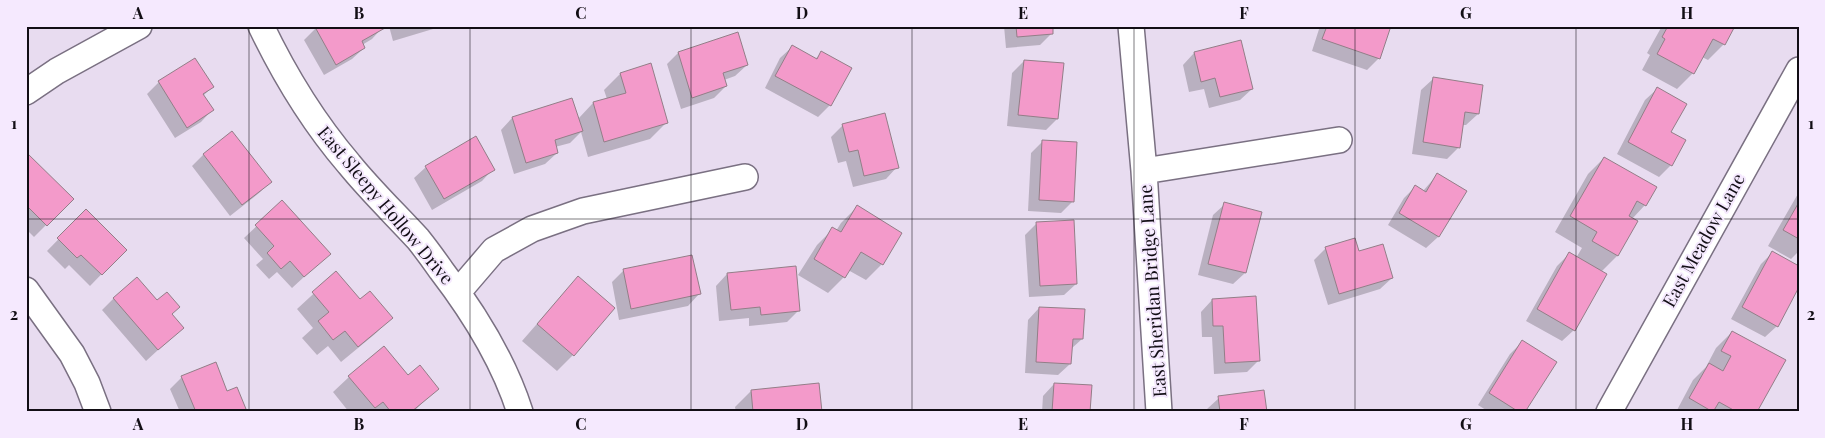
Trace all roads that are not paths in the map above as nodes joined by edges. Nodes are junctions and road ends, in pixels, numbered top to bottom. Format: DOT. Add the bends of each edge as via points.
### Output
graph roads {
  1 [pos="139,26"];
  2 [pos="261,26"];
  3 [pos="1131,26"];
  4 [pos="1799,70"];
  5 [pos="26,92"];
  6 [pos="1339,140"];
  7 [pos="1144,171"];
  8 [pos="745,177"];
  9 [pos="26,290"];
  10 [pos="458,292"];
  11 [pos="98,412"];
  12 [pos="520,412"];
  13 [pos="1160,412"];
  14 [pos="1609,412"];
  1 -- 5 [label="street"];
  2 -- 10 [label="street, East Sleepy Hollow Drive" via="306,109 349,164 420,241"];
  3 -- 7 [label="street, East Sheridan Bridge Lane"];
  4 -- 14 [label="street, East Meadow Lane"];
  6 -- 7 [label="street, East Sheridan Bridge Lane"];
  7 -- 13 [label="street, East Sheridan Bridge Lane"];
  8 -- 10 [label="street" via="584,211 532,229 494,250"];
  9 -- 11 [label="street" via="72,354"];
  10 -- 12 [label="street, East Sleepy Hollow Drive" via="490,341"];
}
